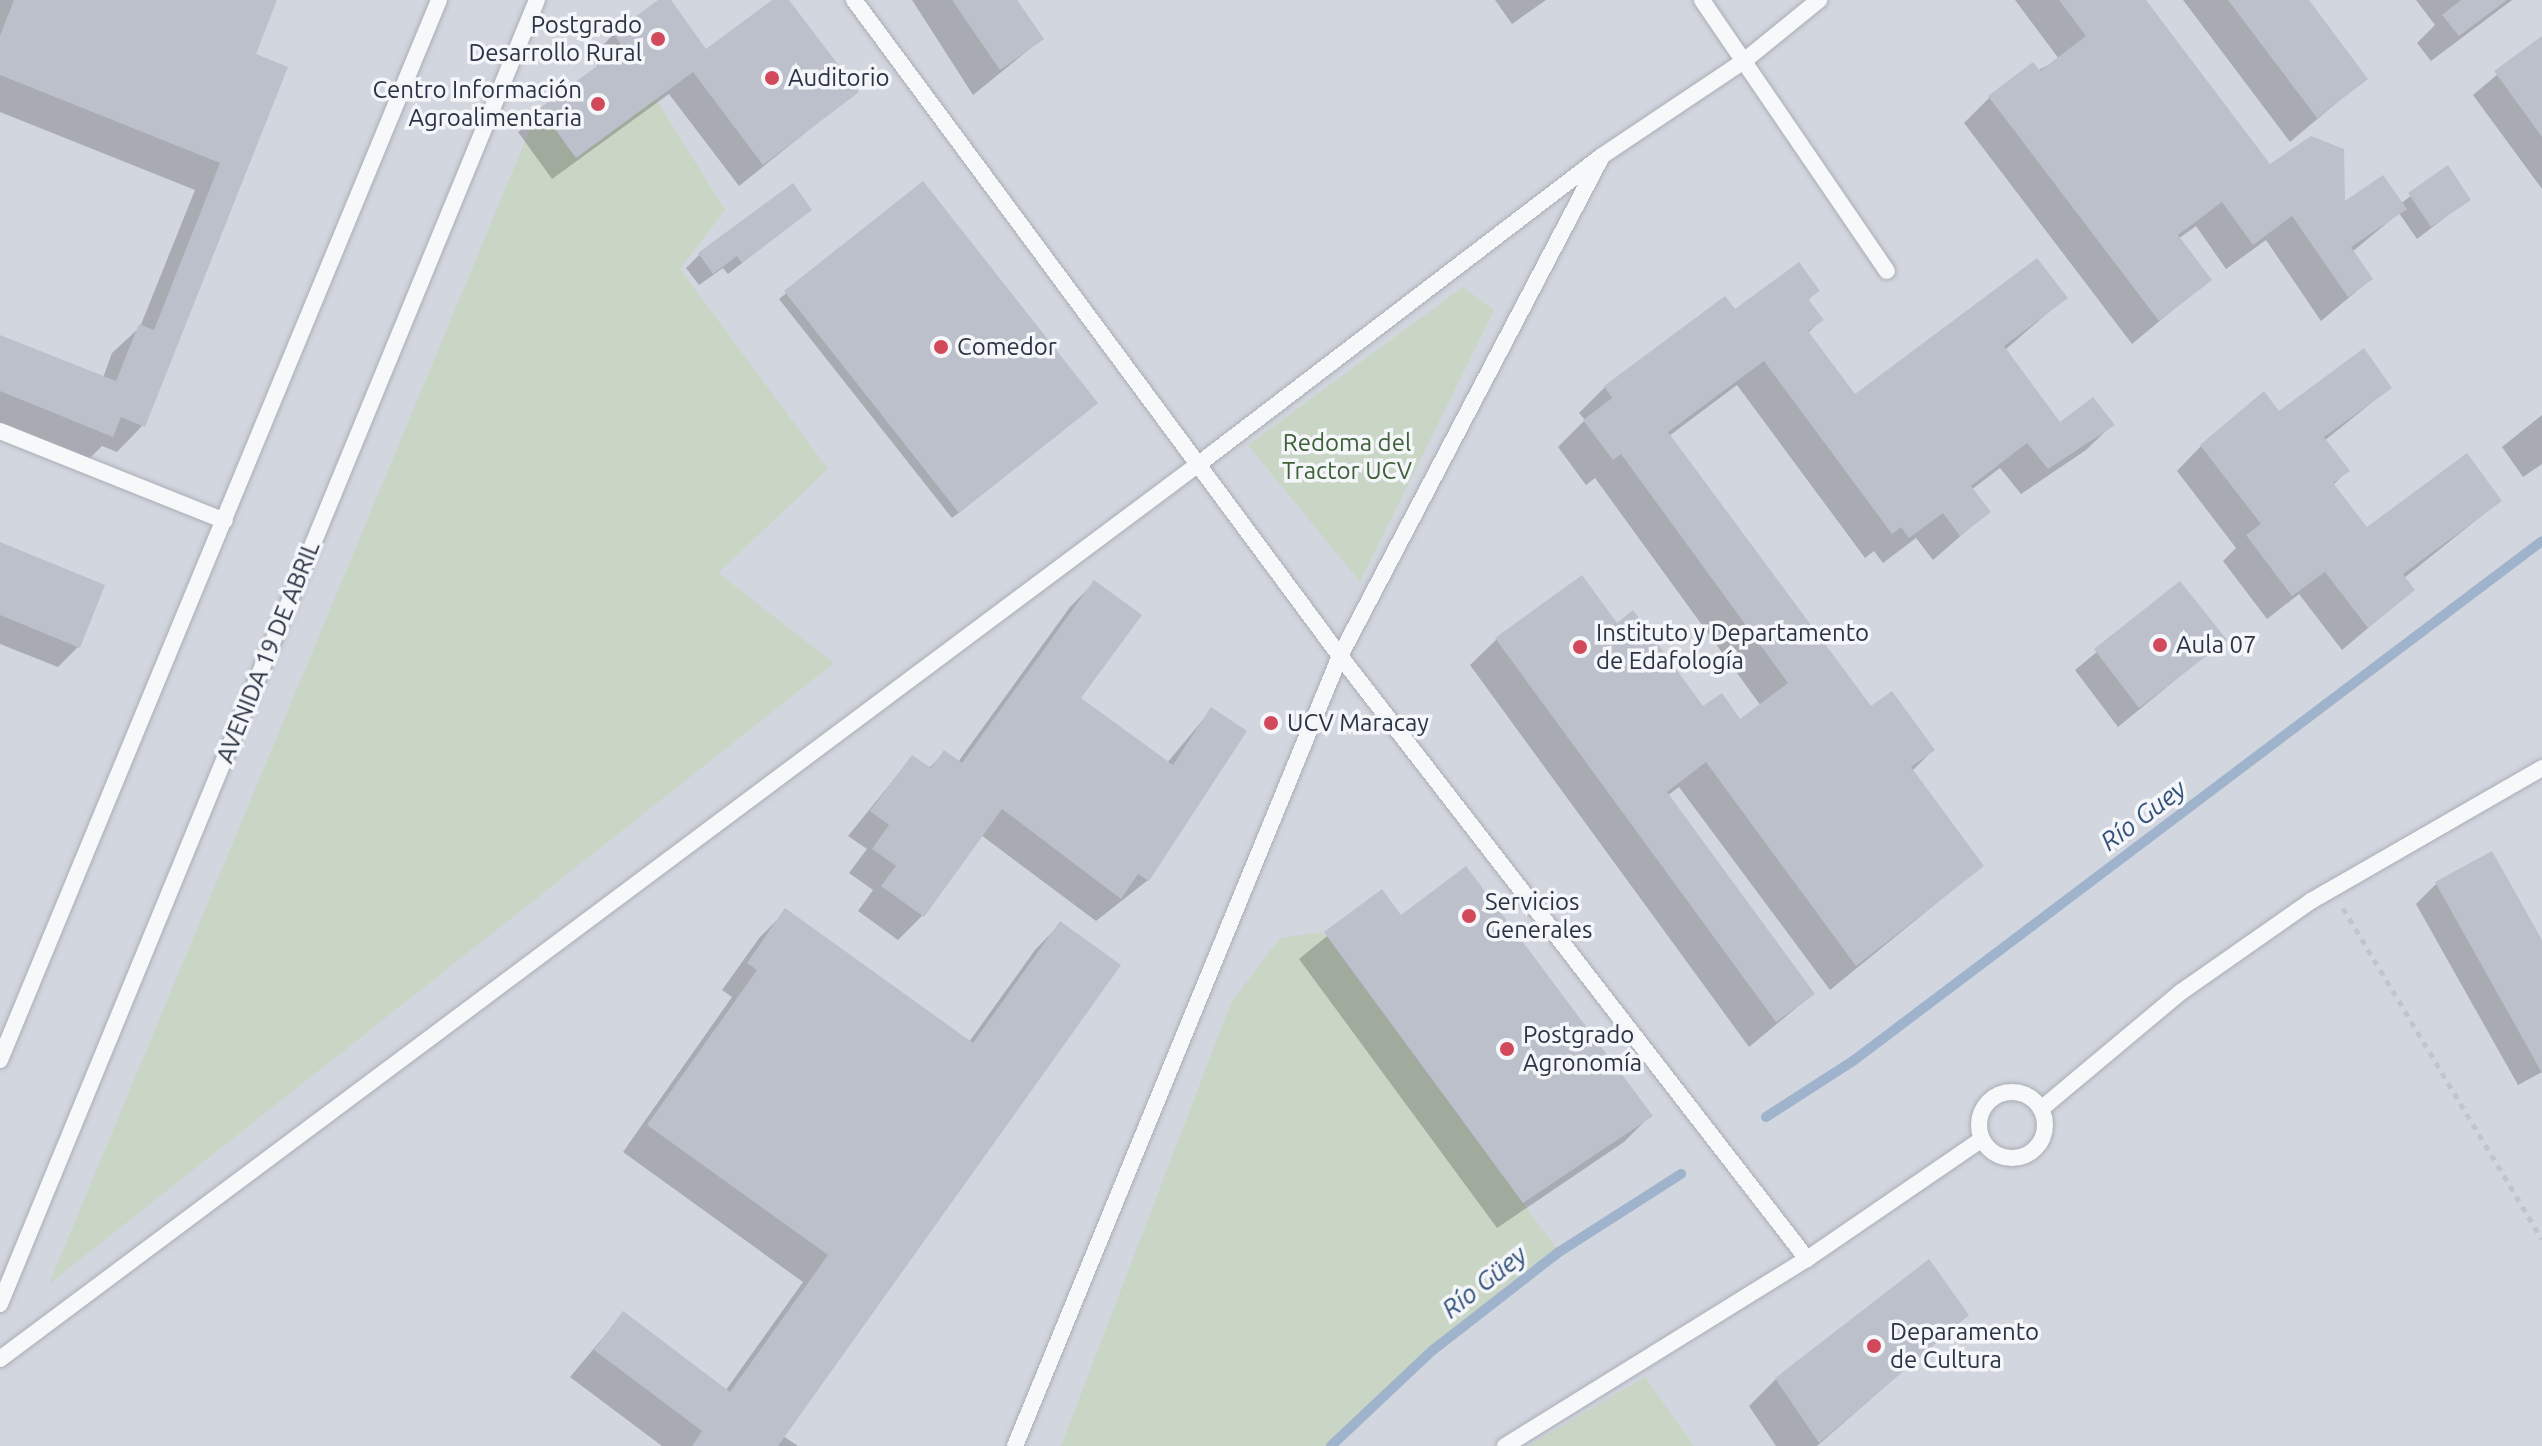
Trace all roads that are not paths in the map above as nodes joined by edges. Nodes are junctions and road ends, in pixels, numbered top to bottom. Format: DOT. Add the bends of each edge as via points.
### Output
graph roads {
  1 [pos="439,0"];
  2 [pos="537,0"];
  3 [pos="854,0"];
  4 [pos="1702,0"];
  5 [pos="1819,0"];
  6 [pos="1744,61"];
  7 [pos="1602,156"];
  8 [pos="1887,271"];
  9 [pos="0,431"];
  10 [pos="1200,463"];
  11 [pos="225,521"];
  12 [pos="1340,656"];
  13 [pos="2542,768"];
  14 [pos="0,1060"];
  15 [pos="2041,1109"];
  16 [pos="1982,1139"];
  17 [pos="1807,1259"];
  18 [pos="0,1304"];
  19 [pos="0,1359"];
  20 [pos="1015,1446"];
  21 [pos="1505,1446"];
  1 -- 11 [label="lane"];
  2 -- 18 [label="lane, AVENIDA 19 DE ABRIL"];
  3 -- 10 [label="lane"];
  4 -- 6 [label="lane"];
  5 -- 6 [label="lane"];
  6 -- 7 [label="lane"];
  6 -- 8 [label="lane"];
  7 -- 10 [label="lane"];
  7 -- 12 [label="lane"];
  9 -- 11 [label="lane"];
  10 -- 12 [label="lane"];
  10 -- 19 [label="lane"];
  11 -- 14 [label="lane"];
  12 -- 17 [label="lane"];
  12 -- 20 [label="lane"];
  13 -- 15 [label="lane" via="2331,889 2181,992"];
  15 -- 16 [label="lane" via="2020,1093 1996,1096 1980,1115"];
  15 -- 16 [label="lane" via="2043,1135 2026,1155 2000,1157"];
  16 -- 17 [label="lane"];
  17 -- 21 [label="lane"];
}
